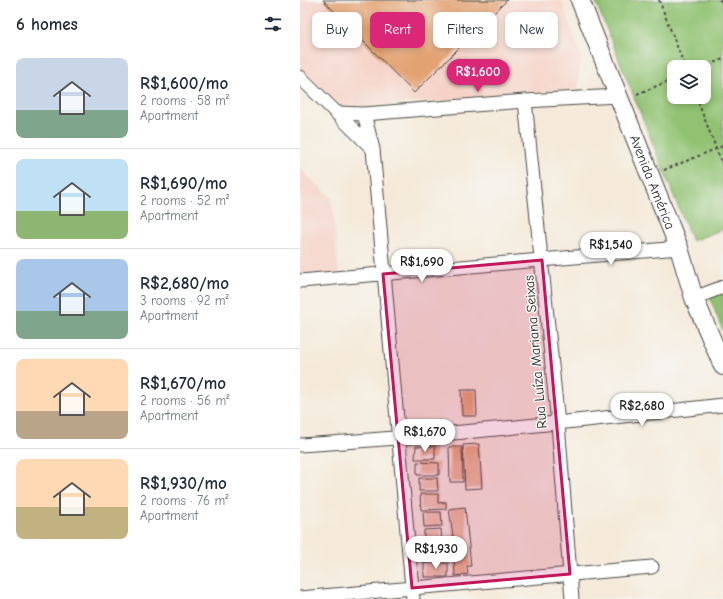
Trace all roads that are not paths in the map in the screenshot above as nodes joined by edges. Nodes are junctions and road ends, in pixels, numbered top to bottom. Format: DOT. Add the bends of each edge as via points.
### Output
graph roads {
  1 [pos="580,0"];
  2 [pos="300,77"];
  3 [pos="618,96"];
  4 [pos="525,101"];
  5 [pos="338,113"];
  6 [pos="364,114"];
  7 [pos="374,149"];
  8 [pos="679,248"];
  9 [pos="542,260"];
  10 [pos="383,274"];
  11 [pos="300,281"];
  12 [pos="723,287"];
  13 [pos="694,298"];
  14 [pos="723,366"];
  15 [pos="723,405"];
  16 [pos="558,424"];
  17 [pos="398,439"];
  18 [pos="300,445"];
  19 [pos="652,567"];
  20 [pos="570,574"];
  21 [pos="412,594"];
  22 [pos="300,598"];
  23 [pos="572,599"];
  1 -- 3 [label="street, Avenida América"];
  2 -- 5 [label="street"];
  3 -- 4 [label="street"];
  3 -- 8 [label="street, Avenida América"];
  4 -- 6 [label="street"];
  4 -- 9 [label="street, Rua Luíza Mariana Seixas"];
  5 -- 6 [label="street"];
  5 -- 7 [label="street"];
  6 -- 7 [label="street"];
  7 -- 10 [label="street"];
  8 -- 9 [label="street"];
  8 -- 13 [label="street, Avenida América"];
  9 -- 10 [label="street"];
  9 -- 16 [label="street, Rua Luíza Mariana Seixas"];
  10 -- 11 [label="street"];
  10 -- 17 [label="street"];
  12 -- 13 [label="street"];
  13 -- 14 [label="street, Avenida América"];
  15 -- 16 [label="street"];
  16 -- 17 [label="street"];
  16 -- 20 [label="street, Rua Luíza Mariana Seixas"];
  17 -- 18 [label="street"];
  17 -- 21 [label="street"];
  19 -- 20 [label="street"];
  20 -- 21 [label="street"];
  20 -- 23 [label="street, Rua Luíza Mariana Seixas"];
  21 -- 22 [label="street"];
}
